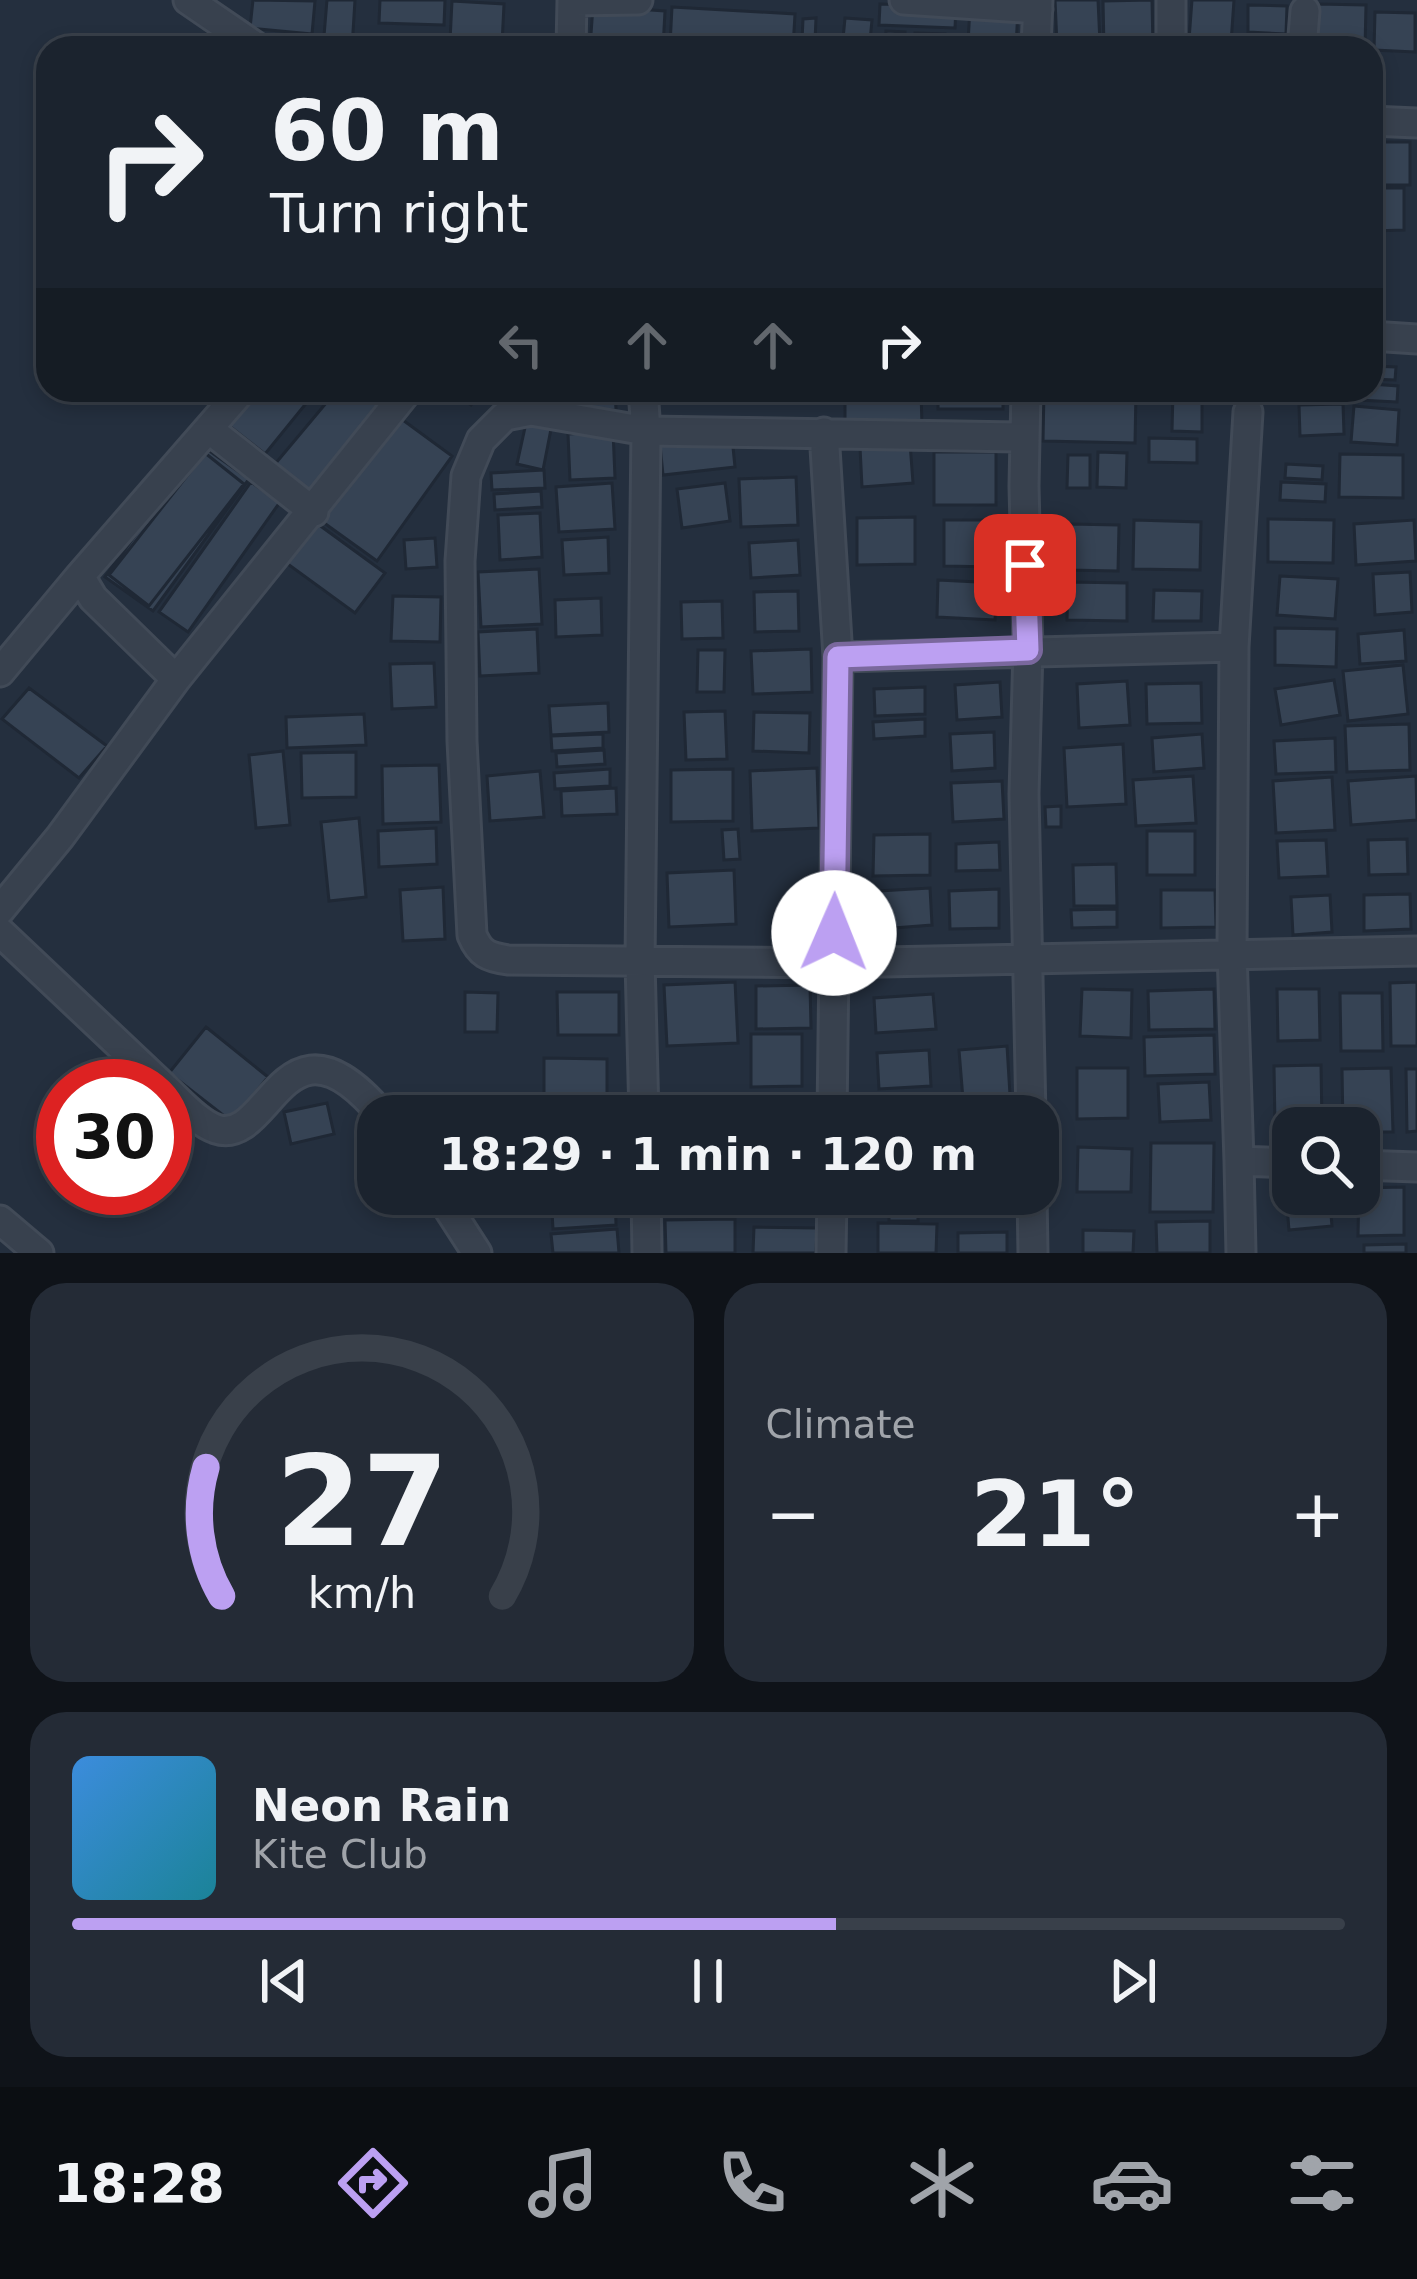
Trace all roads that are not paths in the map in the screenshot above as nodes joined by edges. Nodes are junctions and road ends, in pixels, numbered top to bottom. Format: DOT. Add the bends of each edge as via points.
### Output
graph roads {
  1 [pos="188,0"];
  2 [pos="554,0"];
  3 [pos="638,0"];
  4 [pos="904,0"];
  5 [pos="1171,0"];
  6 [pos="572,1"];
  7 [pos="1038,4"];
  8 [pos="1305,11"];
  9 [pos="240,36"];
  10 [pos="571,36"];
  11 [pos="1037,36"];
  12 [pos="1171,36"];
  13 [pos="1303,36"];
  14 [pos="1383,122"];
  15 [pos="1417,123"];
  16 [pos="1383,337"];
  17 [pos="1417,339"];
  18 [pos="232,402"];
  19 [pos="399,402"];
  20 [pos="645,402"];
  21 [pos="1026,402"];
  22 [pos="1248,412"];
  23 [pos="210,430"];
  24 [pos="646,431"];
  25 [pos="824,432"];
  26 [pos="1025,437"];
  27 [pos="314,512"];
  28 [pos="80,576"];
  29 [pos="1234,647"];
  30 [pos="1028,650"];
  31 [pos="838,657"];
  32 [pos="0,672"];
  33 [pos="176,680"];
  34 [pos="0,910"];
  35 [pos="0,932"];
  36 [pos="1417,951"];
  37 [pos="1232,952"];
  38 [pos="1029,959"];
  39 [pos="640,962"];
  40 [pos="834,963"];
  41 [pos="134,1059"];
  42 [pos="365,1095"];
  43 [pos="643,1095"];
  44 [pos="832,1095"];
  45 [pos="1031,1095"];
  46 [pos="192,1111"];
  47 [pos="1239,1161"];
  48 [pos="1272,1162"];
  49 [pos="1380,1166"];
  50 [pos="1417,1167"];
  51 [pos="453,1215"];
  52 [pos="646,1215"];
  53 [pos="832,1215"];
  54 [pos="1032,1215"];
  55 [pos="0,1220"];
  56 [pos="39,1253"];
  57 [pos="477,1253"];
  58 [pos="647,1253"];
  59 [pos="831,1253"];
  60 [pos="1033,1253"];
  61 [pos="1241,1253"];
  1 -- 9 [label="street"];
  2 -- 6 [label="street"];
  3 -- 6 [label="street"];
  4 -- 7 [label="street"];
  5 -- 12 [label="street"];
  6 -- 10 [label="street"];
  7 -- 11 [label="street"];
  8 -- 13 [label="street"];
  14 -- 15 [label="street"];
  16 -- 17 [label="street"];
  18 -- 23 [label="street"];
  19 -- 27 [label="street"];
  20 -- 24 [label="street"];
  21 -- 26 [label="street"];
  22 -- 29 [label="street"];
  23 -- 27 [label="street"];
  23 -- 28 [label="street"];
  24 -- 25 [label="street"];
  24 -- 39 [label="street"];
  24 -- 39 [label="street" via="531,411 505,416 481,440 466,476 460,561 462,741 478,950 508,960"];
  25 -- 26 [label="street"];
  25 -- 31 [label="street"];
  26 -- 30 [label="street"];
  27 -- 33 [label="street"];
  28 -- 32 [label="street"];
  28 -- 33 [label="street"];
  29 -- 30 [label="street"];
  29 -- 37 [label="street"];
  30 -- 31 [label="street"];
  30 -- 38 [label="street"];
  31 -- 40 [label="street"];
  33 -- 34 [label="street"];
  35 -- 41 [label="street"];
  36 -- 37 [label="street"];
  37 -- 38 [label="street"];
  37 -- 47 [label="street"];
  38 -- 40 [label="street"];
  38 -- 45 [label="street"];
  39 -- 40 [label="street"];
  39 -- 43 [label="street"];
  40 -- 44 [label="street"];
  42 -- 46 [label="street" via="332,1070 311,1068 242,1124 214,1129"];
  47 -- 48 [label="street"];
  47 -- 61 [label="street"];
  49 -- 50 [label="street"];
  51 -- 57 [label="street"];
  52 -- 58 [label="street"];
  53 -- 59 [label="street"];
  54 -- 60 [label="street"];
  55 -- 56 [label="street"];
}
